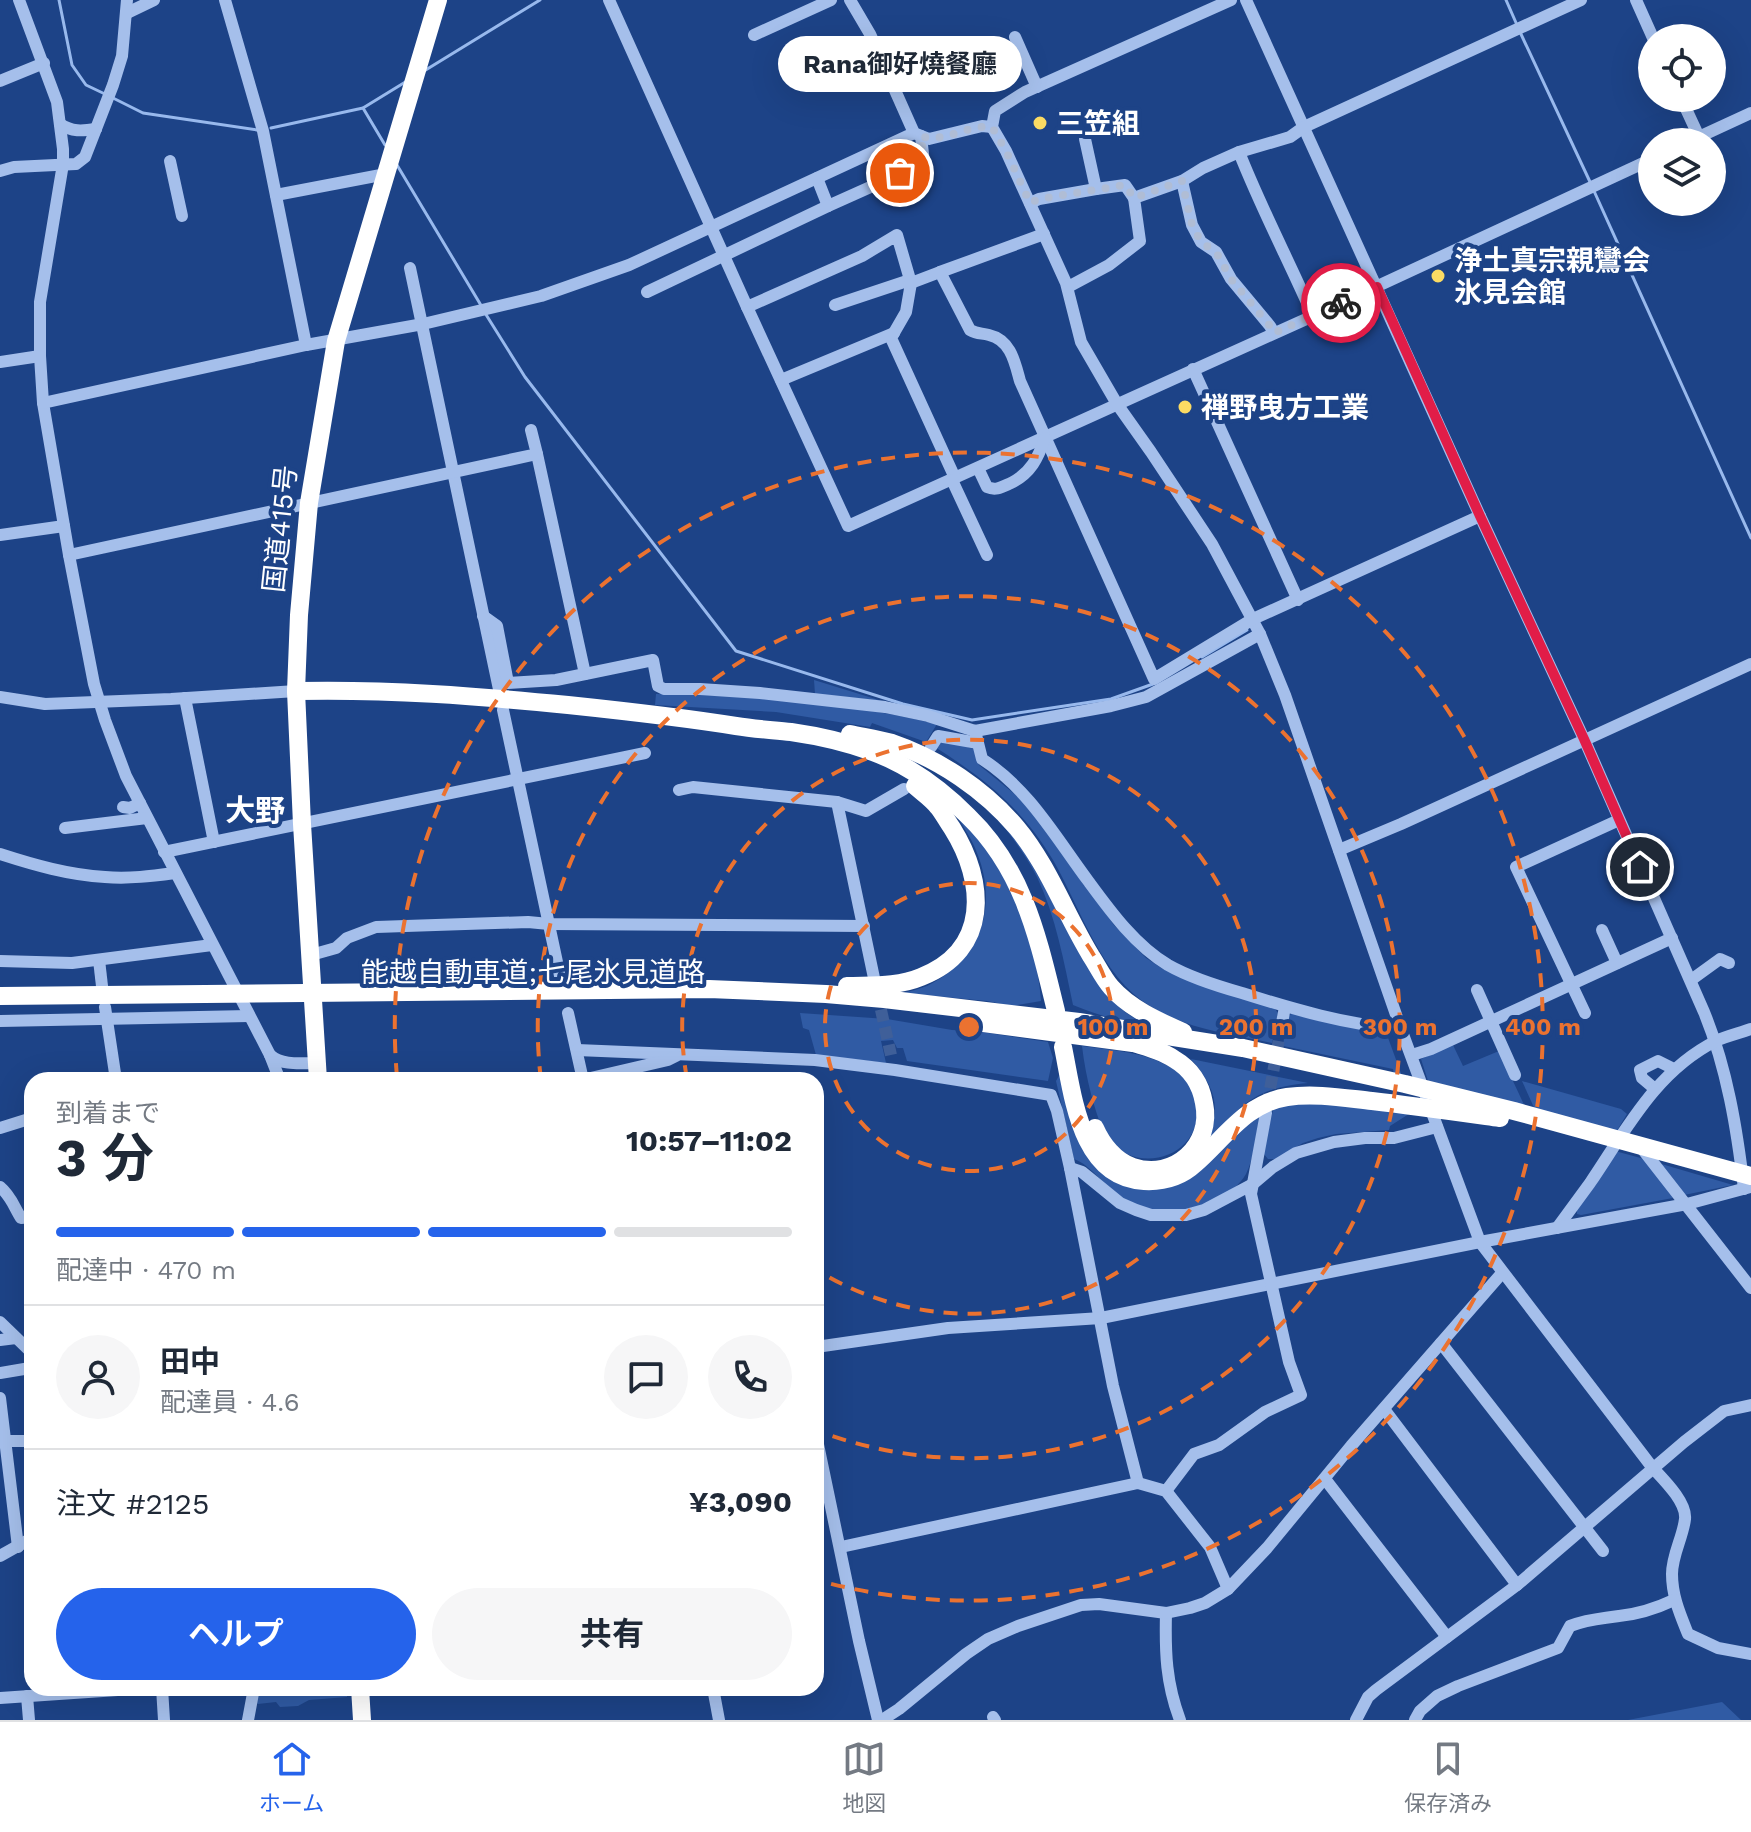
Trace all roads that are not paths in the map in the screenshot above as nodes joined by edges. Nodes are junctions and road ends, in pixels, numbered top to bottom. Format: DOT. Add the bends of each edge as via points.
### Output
graph roads {
  1 [pos="19,0"];
  2 [pos="154,0"];
  3 [pos="225,0"];
  4 [pos="438,0"];
  5 [pos="609,0"];
  6 [pos="831,0"];
  7 [pos="850,0"];
  8 [pos="1231,0"];
  9 [pos="1246,0"];
  10 [pos="1581,0"];
  11 [pos="1636,0"];
  12 [pos="127,6"];
  13 [pos="1647,24"];
  14 [pos="754,35"];
  15 [pos="1015,37"];
  16 [pos="44,63"];
  17 [pos="0,81"];
  18 [pos="1037,87"];
  19 [pos="1751,113"];
  20 [pos="60,124"];
  21 [pos="992,127"];
  22 [pos="1304,127"];
  23 [pos="1718,128"];
  24 [pos="96,129"];
  25 [pos="918,135"];
  26 [pos="1085,139"];
  27 [pos="1239,152"];
  28 [pos="170,161"];
  29 [pos="63,164"];
  30 [pos="1638,166"];
  31 [pos="0,171"];
  32 [pos="386,174"];
  33 [pos="817,178"];
  34 [pos="1182,181"];
  35 [pos="1096,189"];
  36 [pos="276,195"];
  37 [pos="1134,198"];
  38 [pos="1030,203"];
  39 [pos="828,206"];
  40 [pos="182,216"];
  41 [pos="711,226"];
  42 [pos="1044,234"];
  43 [pos="723,254"];
  44 [pos="410,268"];
  45 [pos="940,272"];
  46 [pos="911,281"];
  47 [pos="1068,287"];
  48 [pos="1377,287"];
  49 [pos="647,292"];
  50 [pos="835,305"];
  51 [pos="747,307"];
  52 [pos="1313,316"];
  53 [pos="423,324"];
  54 [pos="894,333"];
  55 [pos="1274,333"];
  56 [pos="336,341"];
  57 [pos="306,345"];
  58 [pos="40,356"];
  59 [pos="0,362"];
  60 [pos="1193,369"];
  61 [pos="781,380"];
  62 [pos="43,403"];
  63 [pos="1117,404"];
  64 [pos="531,430"];
  65 [pos="1045,438"];
  66 [pos="537,454"];
  67 [pos="978,468"];
  68 [pos="452,472"];
  69 [pos="954,479"];
  70 [pos="309,503"];
  71 [pos="1480,516"];
  72 [pos="64,526"];
  73 [pos="0,535"];
  74 [pos="69,555"];
  75 [pos="987,555"];
  76 [pos="1298,600"];
  77 [pos="483,616"];
  78 [pos="1253,619"];
  79 [pos="1260,634"];
  80 [pos="1751,664"];
  81 [pos="585,674"];
  82 [pos="296,691"];
  83 [pos="500,694"];
  84 [pos="0,697"];
  85 [pos="185,698"];
  86 [pos="98,701"];
  87 [pos="503,710"];
  88 [pos="843,737"];
  89 [pos="976,737"];
  90 [pos="1584,739"];
  91 [pos="931,747"];
  92 [pos="645,753"];
  93 [pos="518,777"];
  94 [pos="904,789"];
  95 [pos="679,790"];
  96 [pos="837,802"];
  97 [pos="140,803"];
  98 [pos="123,807"];
  99 [pos="147,818"];
  100 [pos="1619,820"];
  101 [pos="302,824"];
  102 [pos="65,828"];
  103 [pos="214,842"];
  104 [pos="1339,850"];
  105 [pos="164,852"];
  106 [pos="0,854"];
  107 [pos="175,873"];
  108 [pos="549,924"];
  109 [pos="864,926"];
  110 [pos="1602,930"];
  111 [pos="1672,938"];
  112 [pos="212,945"];
  113 [pos="311,955"];
  114 [pos="99,960"];
  115 [pos="0,961"];
  116 [pos="1617,963"];
  117 [pos="1729,963"];
  118 [pos="560,976"];
  119 [pos="874,978"];
  120 [pos="1691,980"];
  121 [pos="1571,983"];
  122 [pos="102,986"];
  123 [pos="709,989"];
  124 [pos="1477,990"];
  125 [pos="0,996"];
  126 [pos="346,997"];
  127 [pos="0,1003"];
  128 [pos="1285,1007"];
  129 [pos="106,1013"];
  130 [pos="568,1013"];
  131 [pos="1585,1013"];
  132 [pos="249,1016"];
  133 [pos="0,1021"];
  134 [pos="1491,1021"];
  135 [pos="1281,1028"];
  136 [pos="1064,1029"];
  137 [pos="1401,1029"];
  138 [pos="1751,1029"];
  139 [pos="1716,1041"];
  140 [pos="1134,1043"];
  141 [pos="1243,1048"];
  142 [pos="577,1050"];
  143 [pos="678,1054"];
  144 [pos="270,1055"];
  145 [pos="891,1055"];
  146 [pos="1412,1055"];
  147 [pos="1674,1069"];
  148 [pos="895,1070"];
  149 [pos="115,1072"];
  150 [pos="277,1072"];
  151 [pos="318,1072"];
  152 [pos="581,1072"];
  153 [pos="617,1072"];
  154 [pos="1515,1075"];
  155 [pos="1655,1089"];
  156 [pos="1405,1095"];
  157 [pos="1624,1105"];
  158 [pos="1266,1113"];
  159 [pos="1635,1114"];
  160 [pos="24,1120"];
  161 [pos="1437,1127"];
  162 [pos="1626,1127"];
  163 [pos="0,1128"];
  164 [pos="1745,1141"];
  165 [pos="1070,1168"];
  166 [pos="1253,1184"];
  167 [pos="1749,1184"];
  168 [pos="0,1187"];
  169 [pos="1687,1204"];
  170 [pos="24,1218"];
  171 [pos="1557,1228"];
  172 [pos="1480,1242"];
  173 [pos="1502,1273"];
  174 [pos="1271,1284"];
  175 [pos="1751,1288"];
  176 [pos="1101,1318"];
  177 [pos="0,1322"];
  178 [pos="16,1338"];
  179 [pos="0,1340"];
  180 [pos="1441,1343"];
  181 [pos="24,1346"];
  182 [pos="824,1346"];
  183 [pos="24,1369"];
  184 [pos="0,1373"];
  185 [pos="0,1398"];
  186 [pos="1751,1405"];
  187 [pos="1384,1409"];
  188 [pos="2,1441"];
  189 [pos="24,1441"];
  190 [pos="1652,1467"];
  191 [pos="824,1471"];
  192 [pos="1325,1479"];
  193 [pos="1138,1483"];
  194 [pos="1166,1491"];
  195 [pos="1583,1527"];
  196 [pos="24,1543"];
  197 [pos="18,1547"];
  198 [pos="841,1547"];
  199 [pos="1603,1551"];
  200 [pos="0,1556"];
  201 [pos="1517,1585"];
  202 [pos="1228,1589"];
  203 [pos="1674,1600"];
  204 [pos="1166,1613"];
  205 [pos="1447,1637"];
  206 [pos="1751,1654"];
  207 [pos="27,1696"];
  208 [pos="162,1696"];
  209 [pos="252,1696"];
  210 [pos="360,1696"];
  211 [pos="714,1696"];
  212 [pos="0,1698"];
  213 [pos="29,1720"];
  214 [pos="164,1720"];
  215 [pos="248,1720"];
  216 [pos="362,1720"];
  217 [pos="719,1720"];
  218 [pos="880,1720"];
  219 [pos="1180,1720"];
  220 [pos="1356,1720"];
  221 [pos="1415,1720"];
  1 -- 16 [label="street"];
  2 -- 12 [label="street"];
  3 -- 36 [label="street"];
  4 -- 32 [label="highway, 国道415号"];
  5 -- 41 [label="street"];
  6 -- 14 [label="street"];
  7 -- 25 [label="street"];
  8 -- 18 [label="street"];
  9 -- 22 [label="street"];
  10 -- 22 [label="street"];
  11 -- 13 [label="street"];
  12 -- 24 [label="street" via="122,56"];
  15 -- 18 [label="street"];
  16 -- 17 [label="street"];
  16 -- 20 [label="street"];
  18 -- 21 [label="street" via="995,111"];
  19 -- 23 [label="street"];
  20 -- 24 [label="street" via="79,131"];
  20 -- 29 [label="street"];
  21 -- 25 [label="street" via="929,139"];
  21 -- 38 [label="street"];
  22 -- 27 [label="street" via="1290,137"];
  22 -- 48 [label="street"];
  24 -- 29 [label="street" via="85,157"];
  25 -- 33 [label="street"];
  25 -- 39 [label="street" via="924,163"];
  26 -- 35 [label="street"];
  27 -- 34 [label="street"];
  27 -- 52 [label="street"];
  28 -- 40 [label="street"];
  29 -- 31 [label="street"];
  29 -- 58 [label="street" via="40,302"];
  30 -- 48 [label="street"];
  32 -- 36 [label="street"];
  32 -- 56 [label="highway, 国道415号"];
  33 -- 39 [label="street"];
  33 -- 41 [label="street"];
  34 -- 37 [label="street"];
  34 -- 55 [label="street" via="1201,242 1216,252"];
  35 -- 37 [label="street" via="1125,185"];
  35 -- 38 [label="street"];
  36 -- 57 [label="street"];
  37 -- 47 [label="street" via="1140,241"];
  38 -- 42 [label="street"];
  39 -- 43 [label="street"];
  41 -- 43 [label="street"];
  41 -- 53 [label="street" via="633,264 541,296"];
  42 -- 45 [label="street"];
  42 -- 47 [label="street"];
  43 -- 49 [label="street"];
  43 -- 51 [label="street"];
  44 -- 53 [label="street"];
  45 -- 46 [label="street"];
  45 -- 65 [label="street" via="970,330 1009,347"];
  46 -- 50 [label="street"];
  46 -- 51 [label="street" via="897,235"];
  46 -- 54 [label="street" via="906,312"];
  47 -- 63 [label="street" via="1081,342"];
  48 -- 52 [label="street"];
  48 -- 71 [label="street"];
  51 -- 61 [label="street"];
  52 -- 55 [label="street"];
  53 -- 56 [label="street"];
  53 -- 68 [label="street"];
  54 -- 61 [label="street"];
  54 -- 69 [label="street" via="891,338"];
  55 -- 60 [label="street"];
  56 -- 57 [label="street"];
  56 -- 70 [label="highway, 国道415号"];
  57 -- 62 [label="street"];
  58 -- 59 [label="street"];
  58 -- 62 [label="street"];
  60 -- 63 [label="street"];
  60 -- 76 [label="street"];
  61 -- 69 [label="street" via="848,526"];
  62 -- 72 [label="street"];
  63 -- 65 [label="street"];
  63 -- 78 [label="street" via="1212,544"];
  64 -- 66 [label="street"];
  65 -- 67 [label="street"];
  65 -- 67 [label="street" via="1031,469 1001,488 987,487"];
  65 -- 78 [label="street" via="1154,679"];
  66 -- 68 [label="street"];
  66 -- 81 [label="street"];
  67 -- 69 [label="street"];
  68 -- 70 [label="street"];
  68 -- 77 [label="street"];
  69 -- 75 [label="street"];
  70 -- 74 [label="street"];
  70 -- 82 [label="highway, 国道415号"];
  71 -- 76 [label="street"];
  71 -- 90 [label="street"];
  72 -- 73 [label="street"];
  72 -- 74 [label="street"];
  74 -- 86 [label="street"];
  76 -- 78 [label="street"];
  77 -- 81 [label="street" via="497,626 508,683"];
  77 -- 83 [label="street"];
  78 -- 79 [label="street"];
  79 -- 89 [label="street" via="1146,697"];
  79 -- 104 [label="street"];
  80 -- 90 [label="street"];
  81 -- 89 [label="street" via="653,660 658,686 664,689 885,707 928,716"];
  82 -- 85 [label="street"];
  82 -- 88 [label="highway" via="470,696"];
  82 -- 101 [label="highway, 国道415号"];
  84 -- 86 [label="street" via="45,704"];
  85 -- 86 [label="street"];
  85 -- 103 [label="street"];
  86 -- 97 [label="street"];
  87 -- 93 [label="street"];
  88 -- 123 [label="highway" via="938,807 973,873 977,896 972,932 936,971 900,983"];
  88 -- 136 [label="highway" via="938,789 987,837 1021,891"];
  88 -- 141 [label="highway" via="891,743 973,787 1017,828 1037,857 1110,987 1157,1021"];
  89 -- 91 [label="street" via="938,736"];
  89 -- 128 [label="street" via="982,759 1035,806 1128,933 1167,964"];
  90 -- 100 [label="street"];
  90 -- 104 [label="street"];
  92 -- 93 [label="street"];
  93 -- 101 [label="street"];
  93 -- 108 [label="street"];
  94 -- 96 [label="street" via="866,811"];
  95 -- 96 [label="street" via="693,787"];
  96 -- 109 [label="street"];
  97 -- 98 [label="street"];
  97 -- 99 [label="street"];
  99 -- 102 [label="street"];
  99 -- 105 [label="street"];
  100 -- 111 [label="street"];
  100 -- 121 [label="street" via="1516,867"];
  101 -- 103 [label="street"];
  101 -- 113 [label="highway, 国道415号"];
  103 -- 105 [label="street"];
  104 -- 137 [label="street"];
  105 -- 107 [label="street"];
  106 -- 107 [label="street" via="104,877"];
  107 -- 112 [label="street"];
  108 -- 109 [label="street"];
  108 -- 113 [label="street" via="376,927"];
  108 -- 118 [label="street"];
  109 -- 119 [label="street"];
  110 -- 116 [label="street"];
  111 -- 116 [label="street"];
  111 -- 120 [label="street"];
  112 -- 114 [label="street"];
  112 -- 132 [label="street"];
  113 -- 151 [label="highway, 国道415号"];
  114 -- 115 [label="street"];
  114 -- 122 [label="street"];
  116 -- 121 [label="street"];
  117 -- 120 [label="street" via="1720,959"];
  120 -- 139 [label="street"];
  121 -- 131 [label="street"];
  121 -- 134 [label="street"];
  123 -- 126 [label="highway, 能越自動車道;七尾氷見道路"];
  123 -- 136 [label="highway, 能越自動車道;七尾氷見道路" via="884,999"];
  124 -- 134 [label="street"];
  125 -- 126 [label="highway, 能越自動車道;七尾氷見道路"];
  126 -- 127 [label="highway, 能越自動車道;七尾氷見道路"];
  126 -- 136 [label="highway, 能越自動車道;七尾氷見道路" via="754,1000"];
  128 -- 135 [label="street"];
  128 -- 137 [label="street"];
  129 -- 132 [label="street"];
  129 -- 133 [label="street"];
  129 -- 149 [label="street"];
  130 -- 142 [label="street"];
  132 -- 144 [label="street"];
  134 -- 146 [label="street"];
  134 -- 154 [label="street"];
  136 -- 140 [label="highway"];
  136 -- 140 [label="highway" via="1104,1145 1133,1167 1169,1167 1200,1142 1207,1116 1201,1089 1173,1058"];
  136 -- 141 [label="highway"];
  136 -- 156 [label="highway" via="1078,1117 1090,1146 1102,1162 1134,1181 1180,1175 1261,1104 1285,1097"];
  137 -- 146 [label="street"];
  138 -- 139 [label="street"];
  139 -- 147 [label="street"];
  139 -- 164 [label="street"];
  140 -- 156 [label="highway"];
  141 -- 156 [label="highway"];
  142 -- 143 [label="street"];
  142 -- 152 [label="street"];
  143 -- 148 [label="street" via="815,1060"];
  143 -- 153 [label="street"];
  144 -- 150 [label="street"];
  144 -- 151 [label="street"];
  145 -- 148 [label="street"];
  146 -- 161 [label="street"];
  147 -- 155 [label="street"];
  147 -- 155 [label="street" via="1658,1061 1640,1070"];
  148 -- 165 [label="street" via="1051,1095"];
  155 -- 159 [label="street"];
  156 -- 167 [label="highway"];
  156 -- 167 [label="highway" via="1626,1140"];
  157 -- 159 [label="street"];
  158 -- 166 [label="street"];
  159 -- 162 [label="street"];
  160 -- 163 [label="street"];
  161 -- 166 [label="street" via="1296,1153"];
  161 -- 172 [label="street"];
  162 -- 169 [label="street"];
  162 -- 171 [label="street"];
  164 -- 167 [label="street"];
  165 -- 166 [label="street" via="1120,1203 1151,1215 1204,1210"];
  165 -- 176 [label="street"];
  166 -- 174 [label="street"];
  167 -- 169 [label="street"];
  168 -- 170 [label="street"];
  169 -- 171 [label="street"];
  169 -- 175 [label="street"];
  171 -- 172 [label="street"];
  172 -- 173 [label="street"];
  172 -- 174 [label="street"];
  173 -- 180 [label="street"];
  173 -- 190 [label="street"];
  174 -- 176 [label="street"];
  174 -- 194 [label="street" via="1301,1395 1265,1412 1219,1445 1194,1454"];
  176 -- 182 [label="street" via="948,1328"];
  176 -- 193 [label="street"];
  177 -- 178 [label="street"];
  178 -- 179 [label="street"];
  178 -- 181 [label="street"];
  180 -- 187 [label="street"];
  180 -- 195 [label="street"];
  183 -- 184 [label="street"];
  185 -- 188 [label="street"];
  186 -- 190 [label="street" via="1724,1411"];
  187 -- 192 [label="street"];
  187 -- 201 [label="street"];
  188 -- 189 [label="street"];
  188 -- 197 [label="street"];
  190 -- 195 [label="street"];
  190 -- 203 [label="street" via="1673,1489 1686,1516 1672,1571"];
  191 -- 198 [label="street"];
  192 -- 202 [label="street"];
  192 -- 205 [label="street"];
  193 -- 194 [label="street"];
  193 -- 198 [label="street"];
  194 -- 202 [label="street" via="1210,1547"];
  195 -- 199 [label="street"];
  195 -- 201 [label="street"];
  196 -- 197 [label="street"];
  197 -- 200 [label="street"];
  198 -- 218 [label="street"];
  201 -- 205 [label="street"];
  202 -- 204 [label="street" via="1205,1603"];
  203 -- 206 [label="street" via="1688,1634 1718,1648"];
  203 -- 221 [label="street" via="1570,1626 1558,1648 1437,1696"];
  204 -- 218 [label="street" via="1081,1605 1018,1626 988,1639"];
  204 -- 219 [label="street" via="1165,1652"];
  205 -- 220 [label="street" via="1368,1697"];
  207 -- 212 [label="street"];
  207 -- 213 [label="street"];
  208 -- 214 [label="street"];
  209 -- 215 [label="street"];
  210 -- 216 [label="highway"];
  211 -- 217 [label="street"];
}
